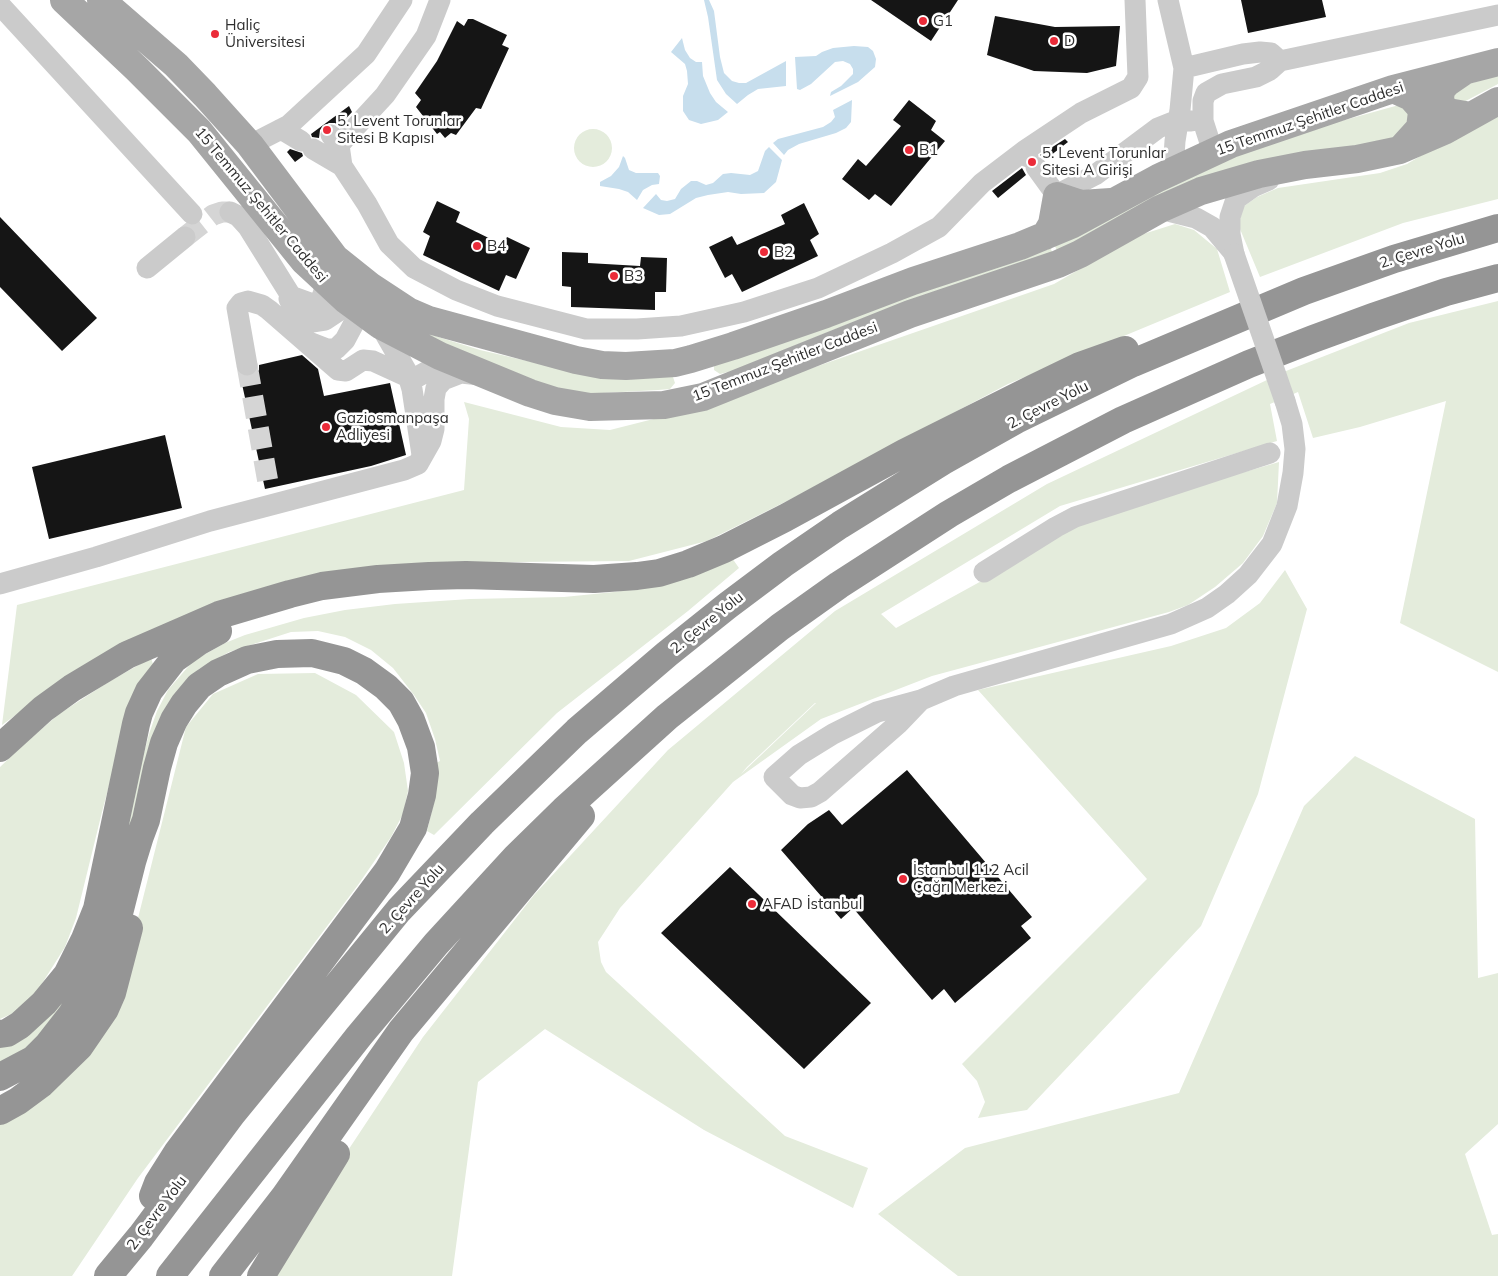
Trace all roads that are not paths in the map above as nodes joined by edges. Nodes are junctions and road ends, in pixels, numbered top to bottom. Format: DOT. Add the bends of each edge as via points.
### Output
graph roads {
  1 [pos="64,0"];
  2 [pos="101,0"];
  3 [pos="402,0"];
  4 [pos="440,0"];
  5 [pos="1136,0"];
  6 [pos="1168,0"];
  7 [pos="0,5"];
  8 [pos="1498,15"];
  9 [pos="1280,61"];
  10 [pos="1498,62"];
  11 [pos="1184,68"];
  12 [pos="1465,71"];
  13 [pos="1393,89"];
  14 [pos="1498,101"];
  15 [pos="308,108"];
  16 [pos="1471,116"];
  17 [pos="1178,120"];
  18 [pos="1203,121"];
  19 [pos="281,129"];
  20 [pos="331,135"];
  21 [pos="250,145"];
  22 [pos="1400,150"];
  23 [pos="1213,152"];
  24 [pos="1029,158"];
  25 [pos="1305,165"];
  26 [pos="342,166"];
  27 [pos="1173,171"];
  28 [pos="1057,195"];
  29 [pos="1117,201"];
  30 [pos="1160,209"];
  31 [pos="230,212"];
  32 [pos="192,214"];
  33 [pos="1498,228"];
  34 [pos="1045,236"];
  35 [pos="185,237"];
  36 [pos="1234,254"];
  37 [pos="147,268"];
  38 [pos="1498,278"];
  39 [pos="324,281"];
  40 [pos="283,285"];
  41 [pos="362,312"];
  42 [pos="1204,332"];
  43 [pos="306,340"];
  44 [pos="711,353"];
  45 [pos="454,362"];
  46 [pos="662,364"];
  47 [pos="247,365"];
  48 [pos="485,375"];
  49 [pos="408,377"];
  50 [pos="729,387"];
  51 [pos="664,405"];
  52 [pos="1270,453"];
  53 [pos="422,455"];
  54 [pos="984,572"];
  55 [pos="364,581"];
  56 [pos="0,584"];
  57 [pos="921,700"];
  58 [pos="667,717"];
  59 [pos="0,748"];
  60 [pos="146,820"];
  61 [pos="445,978"];
  62 [pos="0,1034"];
  63 [pos="0,1077"];
  64 [pos="0,1111"];
  65 [pos="141,1236"];
  66 [pos="108,1276"];
  67 [pos="170,1276"];
  68 [pos="223,1276"];
  69 [pos="261,1276"];
  1 -- 39 [label="main road, 15 Temmuz Şehitler Caddesi" via="199,131 304,261"];
  2 -- 21 [label="main road, 15 Temmuz Şehitler Caddesi" via="176,65"];
  3 -- 15 [label="street" via="366,54"];
  4 -- 20 [label="street" via="426,36 385,95"];
  5 -- 24 [label="street" via="1138,77 1131,88 1081,113"];
  6 -- 11 [label="street"];
  7 -- 32 [label="street"];
  8 -- 9 [label="street"];
  9 -- 11 [label="street" via="1271,53 1260,52"];
  9 -- 18 [label="street" via="1256,77 1222,84 1206,93"];
  10 -- 12 [label="main road, 15 Temmuz Şehitler Caddesi"];
  11 -- 17 [label="street"];
  12 -- 13 [label="main road, 15 Temmuz Şehitler Caddesi"];
  12 -- 16 [label="main road" via="1447,83 1440,98 1442,107 1448,112"];
  13 -- 22 [label="main road" via="1411,97 1422,112 1420,128"];
  13 -- 23 [label="main road, 15 Temmuz Şehitler Caddesi"];
  14 -- 16 [label="main road, 15 Temmuz Şehitler Caddesi"];
  15 -- 19 [label="street"];
  15 -- 20 [label="street"];
  16 -- 22 [label="main road, 15 Temmuz Şehitler Caddesi"];
  17 -- 18 [label="street"];
  17 -- 27 [label="street"];
  17 -- 28 [label="street" via="1158,128 1095,175"];
  18 -- 23 [label="street"];
  19 -- 21 [label="street"];
  19 -- 26 [label="street"];
  20 -- 26 [label="street"];
  21 -- 46 [label="main road, 15 Temmuz Şehitler Caddesi" via="335,258 408,311 462,330 576,360 602,365"];
  22 -- 25 [label="main road, 15 Temmuz Şehitler Caddesi"];
  23 -- 27 [label="main road, 15 Temmuz Şehitler Caddesi"];
  24 -- 26 [label="street" via="982,183 939,227 818,288 718,319 637,329 586,329 544,319 456,290 414,268 389,244"];
  24 -- 28 [label="street"];
  25 -- 30 [label="main road, 15 Temmuz Şehitler Caddesi" via="1201,191"];
  25 -- 36 [label="street" via="1253,187 1236,199 1230,217"];
  27 -- 29 [label="main road, 15 Temmuz Şehitler Caddesi"];
  28 -- 29 [label="main road" via="1081,204"];
  28 -- 34 [label="main road" via="1052,224"];
  29 -- 34 [label="main road, 15 Temmuz Şehitler Caddesi"];
  30 -- 36 [label="street" via="1196,218 1212,228"];
  30 -- 50 [label="main road, 15 Temmuz Şehitler Caddesi" via="1058,264 894,320"];
  31 -- 40 [label="street" via="248,227"];
  33 -- 42 [label="highway, 2. Çevre Yolu" via="1348,275"];
  34 -- 44 [label="main road, 15 Temmuz Şehitler Caddesi"];
  35 -- 37 [label="street"];
  36 -- 57 [label="street, bridge" via="1292,424 1293,473 1287,506 1272,544 1248,575 1207,608 1171,624 954,686"];
  38 -- 58 [label="highway" via="1373,316 1250,364 1123,420 1018,474 839,585 780,627"];
  39 -- 40 [label="street" via="321,300 313,304 291,296"];
  39 -- 41 [label="main road, 15 Temmuz Şehitler Caddesi"];
  40 -- 41 [label="street" via="297,315 303,320 325,320 337,312"];
  41 -- 43 [label="street" via="336,349 327,349"];
  41 -- 45 [label="main road, 15 Temmuz Şehitler Caddesi" via="422,348"];
  41 -- 49 [label="street"];
  42 -- 55 [label="highway" via="1152,340 1080,366 913,448 724,549 659,573 594,579 457,575"];
  42 -- 65 [label="highway, 2. Çevre Yolu" via="1016,420 908,482 783,564 623,691 529,777 399,910 232,1114"];
  43 -- 47 [label="street" via="262,305 241,303 237,316"];
  43 -- 49 [label="street" via="338,370 346,371 363,360 373,361"];
  44 -- 46 [label="main road, 15 Temmuz Şehitler Caddesi"];
  44 -- 50 [label="main road" via="705,371 709,378"];
  45 -- 48 [label="main road, 15 Temmuz Şehitler Caddesi"];
  45 -- 49 [label="street" via="442,364 417,377"];
  46 -- 51 [label="main road" via="682,375 684,384 675,399"];
  48 -- 51 [label="main road, 15 Temmuz Şehitler Caddesi" via="538,396 571,404 610,407"];
  48 -- 53 [label="street" via="461,373 443,380 436,388 434,430"];
  49 -- 53 [label="street"];
  50 -- 51 [label="main road, 15 Temmuz Şehitler Caddesi" via="703,397"];
  52 -- 54 [label="street" via="1075,517"];
  53 -- 56 [label="street" via="418,464 404,470 271,496 210,521"];
  55 -- 59 [label="highway" via="290,594 219,615 157,640 72,688"];
  55 -- 62 [label="highway" via="235,623 187,648 163,672 139,713 97,909 77,957 56,991 32,1016"];
  57 -- 57 [label="street" via="899,723 811,797 792,795 774,777 799,755 833,734 877,712"];
  58 -- 61 [label="highway"];
  58 -- 67 [label="highway" via="557,816 436,944 303,1105"];
  60 -- 63 [label="highway" via="115,929 92,979 68,1020 47,1046 34,1059"];
  60 -- 64 [label="highway" via="147,835 136,898 123,956 108,1001 79,1047 62,1065 41,1084"];
  60 -- 65 [label="highway" via="164,743 174,720 199,686 246,660 277,654 312,653 344,661 364,671 401,702 421,747 422,795 413,828 401,850 177,1153 148,1206"];
  61 -- 68 [label="highway" via="401,1031 285,1196"];
  61 -- 69 [label="highway" via="408,1045 326,1168"];
  65 -- 66 [label="highway, 2. Çevre Yolu"];
}
